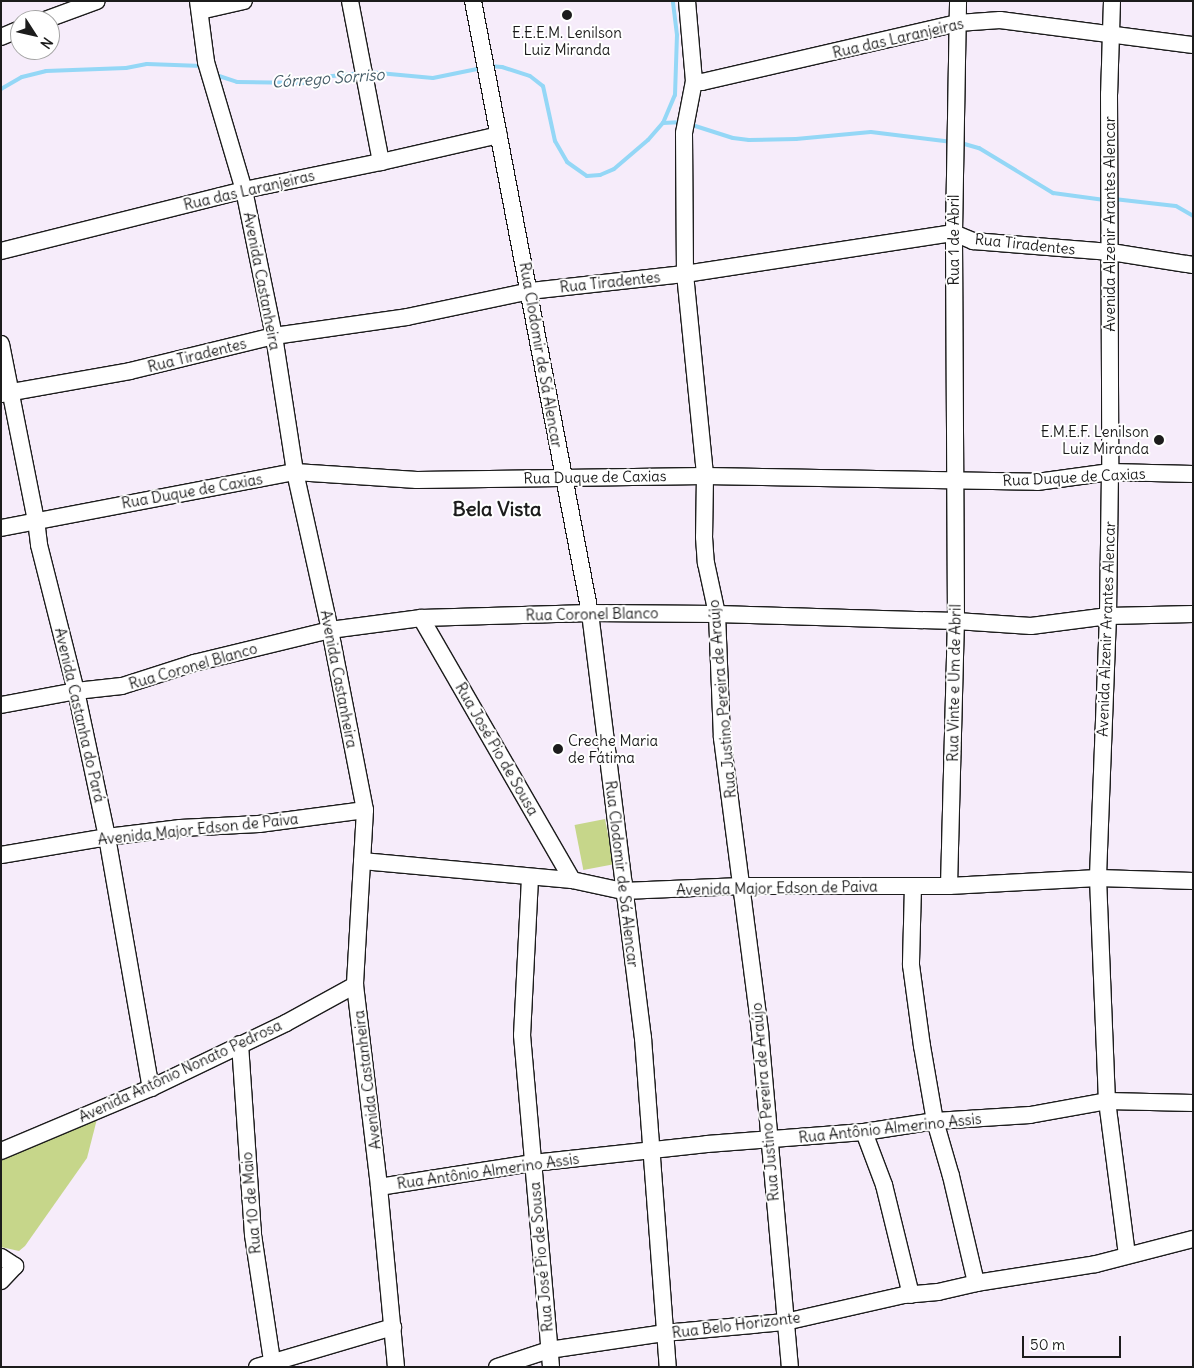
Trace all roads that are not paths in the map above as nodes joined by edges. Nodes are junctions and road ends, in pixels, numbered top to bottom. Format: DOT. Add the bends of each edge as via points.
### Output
graph roads {
  1 [pos="97,1"];
  2 [pos="244,1"];
  3 [pos="350,1"];
  4 [pos="473,1"];
  5 [pos="687,1"];
  6 [pos="958,1"];
  7 [pos="1112,1"];
  8 [pos="199,6"];
  9 [pos="60,15"];
  10 [pos="958,22"];
  11 [pos="1110,35"];
  12 [pos="1193,45"];
  13 [pos="694,81"];
  14 [pos="499,135"];
  15 [pos="380,162"];
  16 [pos="244,190"];
  17 [pos="954,233"];
  18 [pos="1,251"];
  19 [pos="1111,252"];
  20 [pos="1193,265"];
  21 [pos="686,274"];
  22 [pos="530,291"];
  23 [pos="274,336"];
  24 [pos="1,344"];
  25 [pos="6,393"];
  26 [pos="295,472"];
  27 [pos="1110,472"];
  28 [pos="1193,474"];
  29 [pos="563,476"];
  30 [pos="705,476"];
  31 [pos="954,479"];
  32 [pos="36,520"];
  33 [pos="1,528"];
  34 [pos="590,613"];
  35 [pos="717,614"];
  36 [pos="1193,614"];
  37 [pos="1108,616"];
  38 [pos="422,618"];
  39 [pos="956,621"];
  40 [pos="330,630"];
  41 [pos="76,691"];
  42 [pos="1,705"];
  43 [pos="365,810"];
  44 [pos="107,837"];
  45 [pos="1,855"];
  46 [pos="362,861"];
  47 [pos="530,878"];
  48 [pos="1098,878"];
  49 [pos="572,880"];
  50 [pos="1193,881"];
  51 [pos="742,886"];
  52 [pos="912,886"];
  53 [pos="949,886"];
  54 [pos="623,891"];
  55 [pos="356,985"];
  56 [pos="240,1044"];
  57 [pos="151,1088"];
  58 [pos="1107,1101"];
  59 [pos="1192,1108"];
  60 [pos="935,1121"];
  61 [pos="864,1132"];
  62 [pos="768,1140"];
  63 [pos="650,1150"];
  64 [pos="1,1152"];
  65 [pos="533,1163"];
  66 [pos="379,1187"];
  67 [pos="1193,1239"];
  68 [pos="1127,1255"];
  69 [pos="1,1257"];
  70 [pos="1,1281"];
  71 [pos="976,1284"];
  72 [pos="912,1295"];
  73 [pos="785,1322"];
  74 [pos="393,1327"];
  75 [pos="664,1333"];
  76 [pos="549,1350"];
  77 [pos="272,1361"];
  78 [pos="256,1367"];
  79 [pos="396,1367"];
  80 [pos="497,1367"];
  81 [pos="551,1367"];
  82 [pos="668,1367"];
  83 [pos="790,1367"];
  1 -- 9 [label="street"];
  2 -- 8 [label="street"];
  3 -- 15 [label="street"];
  4 -- 14 [label="street, Rua Clodomir de Sá Alencar"];
  5 -- 13 [label="street, Rua Justino Pereira de Araújo"];
  6 -- 10 [label="street, Rua 1 de Abril"];
  7 -- 11 [label="street, Avenida Alzenir Arantes Alencar"];
  8 -- 16 [label="street, Avenida Castanheira" via="212,87"];
  10 -- 11 [label="street, Rua das Laranjeiras" via="1000,20"];
  10 -- 13 [label="street, Rua das Laranjeiras" via="702,82"];
  10 -- 17 [label="street, Rua 1 de Abril"];
  11 -- 12 [label="street, Rua das Laranjeiras"];
  11 -- 19 [label="street, Avenida Alzenir Arantes Alencar"];
  13 -- 21 [label="street, Rua Justino Pereira de Araújo" via="685,125"];
  14 -- 15 [label="street, Rua das Laranjeiras"];
  14 -- 22 [label="street, Rua Clodomir de Sá Alencar"];
  15 -- 16 [label="street, Rua das Laranjeiras"];
  16 -- 18 [label="street, Rua das Laranjeiras"];
  16 -- 23 [label="street, Avenida Castanheira"];
  17 -- 19 [label="street, Rua Tiradentes" via="973,241"];
  17 -- 21 [label="street, Rua Tiradentes"];
  17 -- 31 [label="street, Rua 1 de Abril"];
  19 -- 20 [label="street, Rua Tiradentes"];
  19 -- 27 [label="street, Avenida Alzenir Arantes Alencar"];
  21 -- 22 [label="street, Rua Tiradentes"];
  21 -- 30 [label="street, Rua Justino Pereira de Araújo"];
  22 -- 23 [label="street, Rua Tiradentes" via="407,317"];
  22 -- 29 [label="street, Rua Clodomir de Sá Alencar"];
  23 -- 25 [label="street, Rua Tiradentes" via="130,371"];
  23 -- 26 [label="street, Avenida Castanheira"];
  24 -- 25 [label="street, Avenida Castanha do Pará"];
  25 -- 32 [label="street, Avenida Castanha do Pará"];
  26 -- 29 [label="street, Rua Duque de Caxias" via="417,480"];
  26 -- 32 [label="street, Rua Duque de Caxias"];
  26 -- 40 [label="street, Avenida Castanheira"];
  27 -- 28 [label="street, Rua Duque de Caxias"];
  27 -- 31 [label="street, Rua Duque de Caxias" via="1037,482"];
  27 -- 37 [label="street, Avenida Alzenir Arantes Alencar"];
  29 -- 30 [label="street, Rua Duque de Caxias"];
  29 -- 34 [label="street, Rua Clodomir de Sá Alencar"];
  30 -- 31 [label="street, Rua Duque de Caxias"];
  30 -- 35 [label="street, Rua Justino Pereira de Araújo" via="706,563"];
  31 -- 39 [label="street, Rua Vinte e Um de Abril"];
  32 -- 33 [label="street, Rua Duque de Caxias"];
  32 -- 41 [label="street, Avenida Castanha do Pará" via="39,544"];
  34 -- 35 [label="street, Rua Coronel Blanco"];
  34 -- 38 [label="street, Rua Coronel Blanco"];
  34 -- 54 [label="street, Rua Clodomir de Sá Alencar"];
  35 -- 39 [label="street, Rua Coronel Blanco"];
  35 -- 51 [label="street, Rua Justino Pereira de Araújo" via="722,738"];
  36 -- 37 [label="street, Rua Coronel Blanco"];
  37 -- 39 [label="street, Rua Coronel Blanco" via="1031,626"];
  37 -- 48 [label="street, Avenida Alzenir Arantes Alencar"];
  38 -- 40 [label="street, Rua Coronel Blanco"];
  38 -- 49 [label="street, Rua José Pio de Sousa"];
  39 -- 53 [label="street, Rua Vinte e Um de Abril"];
  40 -- 41 [label="street, Rua Coronel Blanco" via="194,663 122,686"];
  40 -- 43 [label="street, Avenida Castanheira"];
  41 -- 42 [label="street, Rua Coronel Blanco"];
  41 -- 44 [label="street, Avenida Castanha do Pará"];
  43 -- 44 [label="street, Avenida Major Edson de Paiva" via="260,824 180,828"];
  43 -- 46 [label="street, Avenida Castanheira"];
  44 -- 45 [label="street, Avenida Major Edson de Paiva"];
  44 -- 57 [label="street, Avenida Castanha do Pará"];
  46 -- 47 [label="street, Avenida Major Edson de Paiva"];
  46 -- 55 [label="street, Avenida Castanheira"];
  47 -- 49 [label="street, Avenida Major Edson de Paiva"];
  47 -- 65 [label="street, Rua José Pio de Sousa" via="522,1035"];
  48 -- 50 [label="street, Avenida Major Edson de Paiva"];
  48 -- 53 [label="street, Avenida Major Edson de Paiva"];
  48 -- 58 [label="street, Avenida Alzenir Arantes Alencar"];
  49 -- 54 [label="street, Avenida Major Edson de Paiva"];
  51 -- 52 [label="street, Avenida Major Edson de Paiva"];
  51 -- 54 [label="street, Avenida Major Edson de Paiva"];
  51 -- 62 [label="street, Rua Justino Pereira de Araújo" via="760,1032"];
  52 -- 53 [label="street, Avenida Major Edson de Paiva"];
  52 -- 60 [label="street" via="911,965"];
  54 -- 63 [label="street, Rua Clodomir de Sá Alencar" via="643,1038"];
  55 -- 56 [label="street, Avenida Antônio Nonato Pedrosa"];
  55 -- 66 [label="street, Avenida Castanheira"];
  56 -- 57 [label="street, Avenida Antônio Nonato Pedrosa"];
  56 -- 77 [label="street, Rua 10 de Maio" via="252,1218"];
  57 -- 64 [label="street, Avenida Antônio Nonato Pedrosa"];
  58 -- 59 [label="street, Rua Antônio Almerino Assis"];
  58 -- 60 [label="street, Rua Antônio Almerino Assis" via="1030,1116"];
  58 -- 68 [label="street, Avenida Alzenir Arantes Alencar"];
  60 -- 61 [label="street, Rua Antônio Almerino Assis"];
  60 -- 71 [label="street"];
  61 -- 62 [label="street, Rua Antônio Almerino Assis"];
  61 -- 72 [label="street" via="884,1185"];
  62 -- 63 [label="street, Rua Antônio Almerino Assis"];
  62 -- 73 [label="street, Rua Justino Pereira de Araújo"];
  63 -- 65 [label="street, Rua Antônio Almerino Assis"];
  63 -- 75 [label="street, Rua Clodomir de Sá Alencar"];
  65 -- 66 [label="street, Rua Antônio Almerino Assis"];
  65 -- 76 [label="street, Rua José Pio de Sousa"];
  66 -- 74 [label="street, Avenida Castanheira"];
  67 -- 68 [label="street, Rua Belo Horizonte"];
  68 -- 71 [label="street, Rua Belo Horizonte" via="1096,1264"];
  69 -- 70 [label="street" via="15,1266"];
  71 -- 72 [label="street, Rua Belo Horizonte"];
  72 -- 73 [label="street, Rua Belo Horizonte"];
  73 -- 75 [label="street, Rua Belo Horizonte"];
  73 -- 83 [label="street, Rua Justino Pereira de Araújo"];
  74 -- 77 [label="street"];
  74 -- 79 [label="street, Avenida Castanheira"];
  75 -- 76 [label="street, Rua Belo Horizonte"];
  75 -- 82 [label="street, Rua Clodomir de Sá Alencar"];
  76 -- 80 [label="street, Rua Belo Horizonte"];
  76 -- 81 [label="street, Rua José Pio de Sousa"];
  77 -- 78 [label="street"];
}
